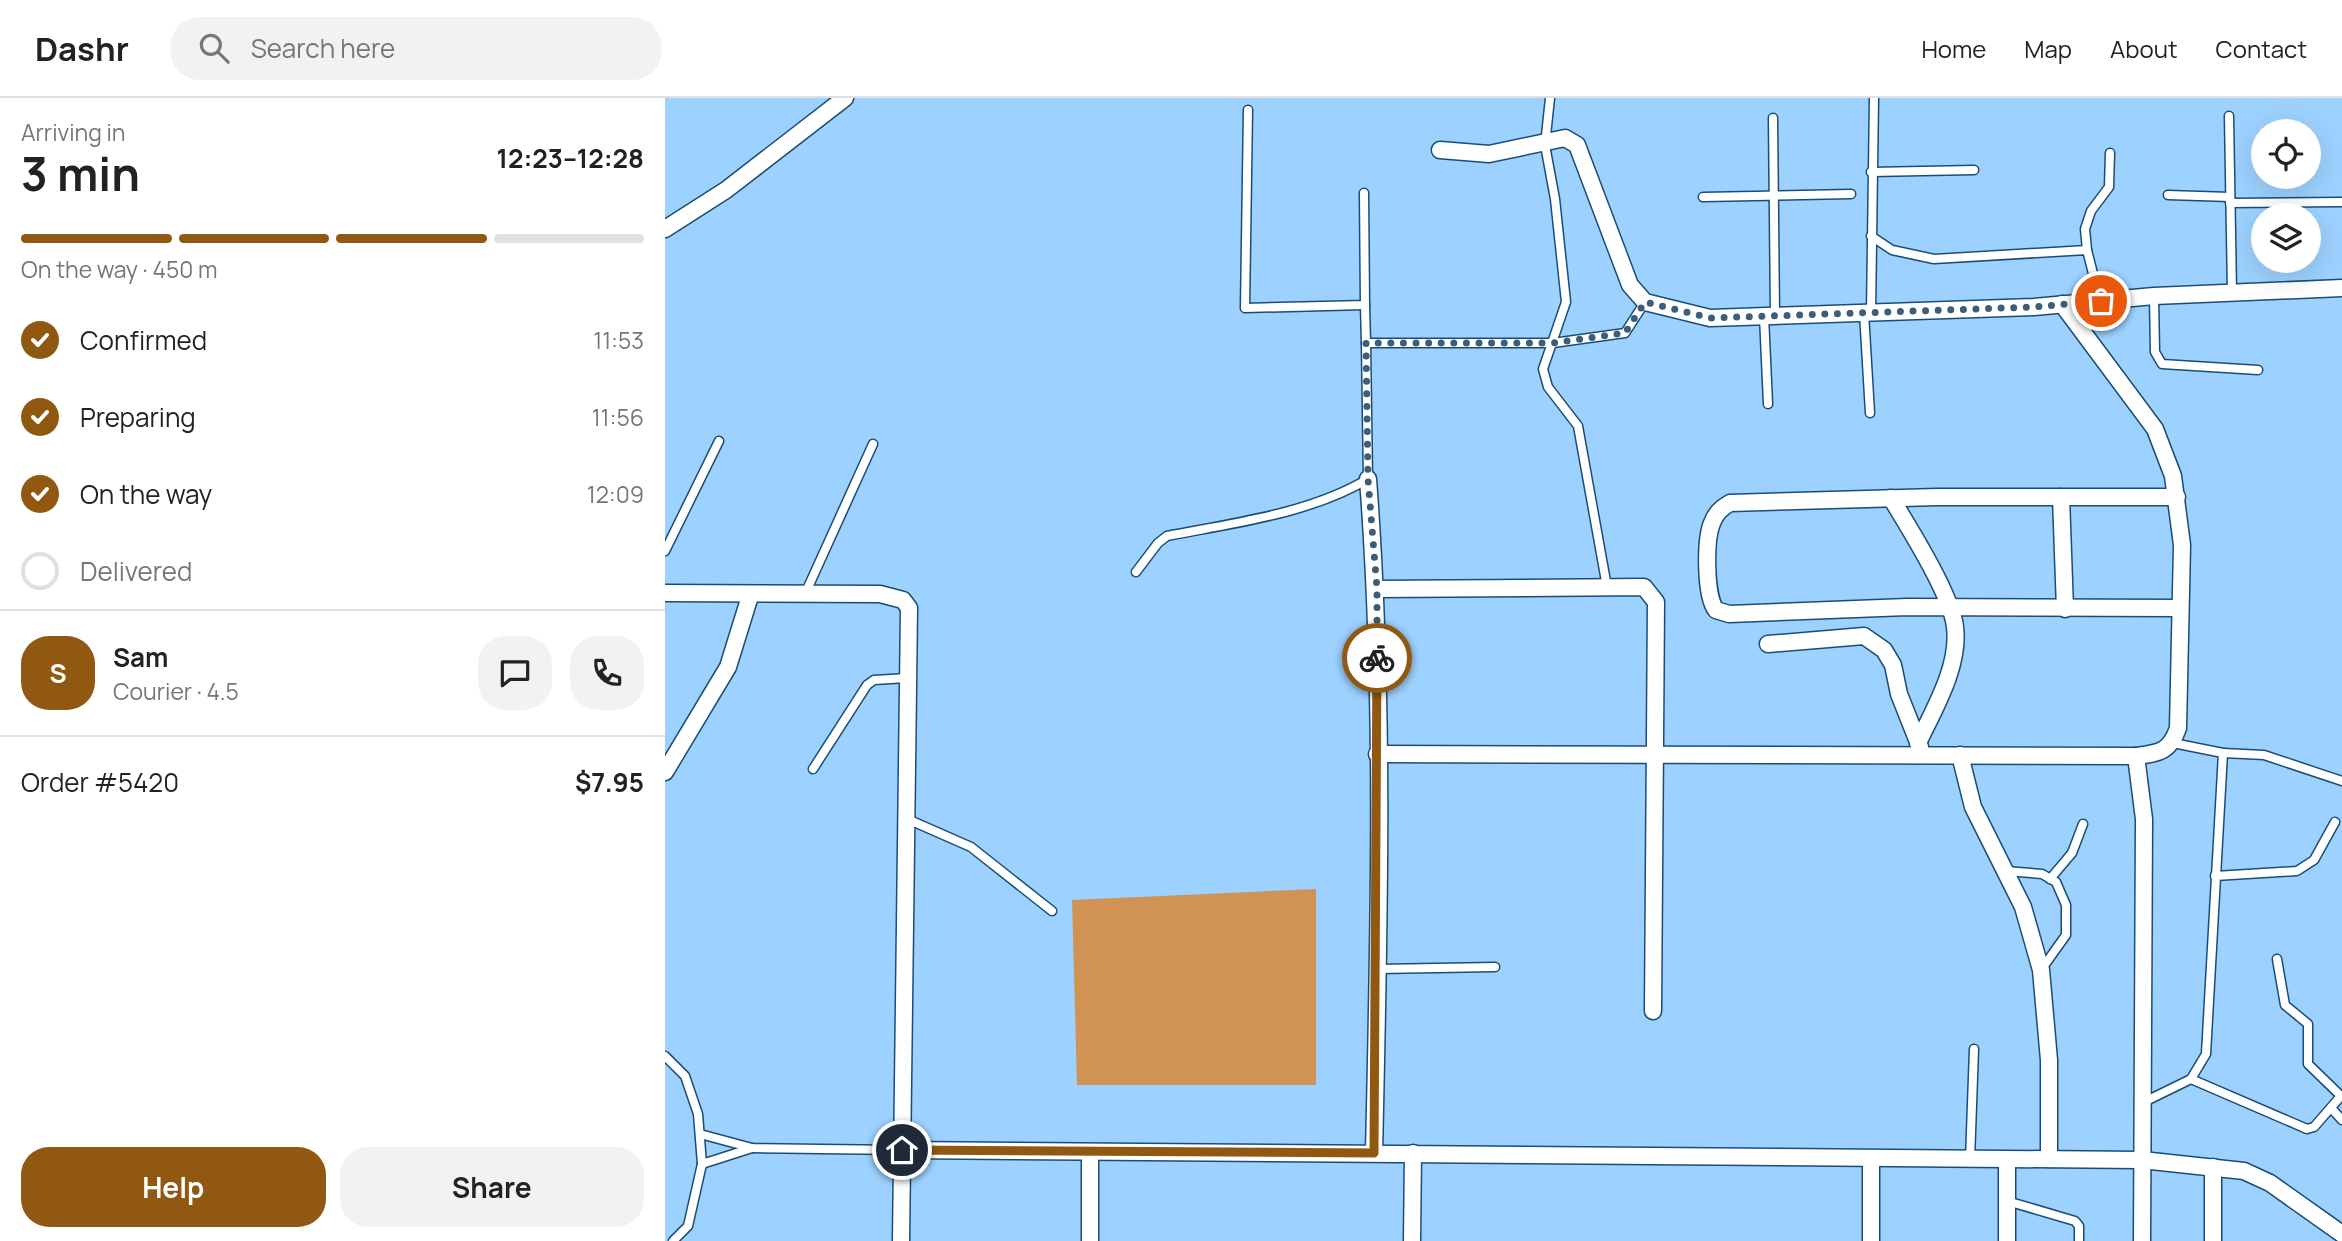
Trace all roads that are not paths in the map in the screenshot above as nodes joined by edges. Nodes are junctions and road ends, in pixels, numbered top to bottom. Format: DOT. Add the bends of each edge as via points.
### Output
graph roads {
  1 [pos="845,98"];
  2 [pos="1550,98"];
  3 [pos="1874,98"];
  4 [pos="1248,110"];
  5 [pos="2229,116"];
  6 [pos="1773,118"];
  7 [pos="1545,145"];
  8 [pos="1440,150"];
  9 [pos="2110,153"];
  10 [pos="1974,170"];
  11 [pos="1871,172"];
  12 [pos="1364,193"];
  13 [pos="1851,194"];
  14 [pos="2168,195"];
  15 [pos="1773,196"];
  16 [pos="1703,197"];
  17 [pos="2230,200"];
  18 [pos="2342,202"];
  19 [pos="665,229"];
  20 [pos="1871,236"];
  21 [pos="2087,250"];
  22 [pos="2342,289"];
  23 [pos="2232,292"];
  24 [pos="2154,296"];
  25 [pos="2101,301"];
  26 [pos="1645,302"];
  27 [pos="2062,304"];
  28 [pos="1365,305"];
  29 [pos="1868,313"];
  30 [pos="1769,316"];
  31 [pos="1366,343"];
  32 [pos="1553,343"];
  33 [pos="2258,370"];
  34 [pos="1768,404"];
  35 [pos="1870,413"];
  36 [pos="719,441"];
  37 [pos="873,443"];
  38 [pos="1368,479"];
  39 [pos="2061,497"];
  40 [pos="2176,497"];
  41 [pos="1891,498"];
  42 [pos="665,551"];
  43 [pos="1136,572"];
  44 [pos="1607,587"];
  45 [pos="1377,589"];
  46 [pos="665,593"];
  47 [pos="805,594"];
  48 [pos="750,596"];
  49 [pos="1948,607"];
  50 [pos="2180,608"];
  51 [pos="2065,609"];
  52 [pos="1768,644"];
  53 [pos="907,678"];
  54 [pos="2173,743"];
  55 [pos="1921,749"];
  56 [pos="2223,753"];
  57 [pos="1377,754"];
  58 [pos="1655,755"];
  59 [pos="1960,755"];
  60 [pos="2136,756"];
  61 [pos="813,769"];
  62 [pos="665,772"];
  63 [pos="2342,781"];
  64 [pos="905,818"];
  65 [pos="2335,822"];
  66 [pos="2083,824"];
  67 [pos="2005,871"];
  68 [pos="2215,876"];
  69 [pos="2050,878"];
  70 [pos="1052,911"];
  71 [pos="2277,959"];
  72 [pos="1496,967"];
  73 [pos="1378,969"];
  74 [pos="2041,970"];
  75 [pos="1653,1011"];
  76 [pos="1974,1049"];
  77 [pos="665,1056"];
  78 [pos="2191,1079"];
  79 [pos="2341,1095"];
  80 [pos="2142,1103"];
  81 [pos="2331,1108"];
  82 [pos="2342,1120"];
  83 [pos="700,1134"];
  84 [pos="752,1148"];
  85 [pos="902,1150"];
  86 [pos="1090,1153"];
  87 [pos="1374,1153"];
  88 [pos="1413,1153"];
  89 [pos="1871,1159"];
  90 [pos="2049,1159"];
  91 [pos="1970,1160"];
  92 [pos="2007,1160"];
  93 [pos="2142,1160"];
  94 [pos="702,1164"];
  95 [pos="2213,1167"];
  96 [pos="2007,1201"];
  97 [pos="2340,1228"];
  98 [pos="673,1241"];
  99 [pos="901,1241"];
  100 [pos="1090,1241"];
  101 [pos="1412,1241"];
  102 [pos="1871,1241"];
  103 [pos="2007,1241"];
  104 [pos="2079,1241"];
  105 [pos="2142,1241"];
  106 [pos="2213,1241"];
  1 -- 19 [label="street" via="726,190"];
  2 -- 7 [label="lane"];
  3 -- 11 [label="lane"];
  4 -- 28 [label="lane" via="1245,308"];
  5 -- 17 [label="lane"];
  6 -- 15 [label="lane"];
  7 -- 8 [label="street" via="1489,154"];
  7 -- 26 [label="street" via="1565,138 1577,145 1618,258 1630,285"];
  7 -- 32 [label="lane" via="1566,302"];
  9 -- 21 [label="lane" via="2109,187 2091,211 2085,229"];
  10 -- 11 [label="lane"];
  11 -- 20 [label="lane"];
  12 -- 28 [label="lane"];
  13 -- 15 [label="lane"];
  14 -- 17 [label="lane"];
  15 -- 16 [label="lane"];
  15 -- 30 [label="lane"];
  17 -- 18 [label="lane"];
  17 -- 23 [label="lane"];
  20 -- 21 [label="lane" via="1892,250 1934,259"];
  20 -- 29 [label="lane"];
  21 -- 25 [label="lane"];
  22 -- 23 [label="street"];
  23 -- 24 [label="street"];
  24 -- 25 [label="street"];
  24 -- 33 [label="lane" via="2155,352 2162,364"];
  25 -- 27 [label="street"];
  26 -- 30 [label="street" via="1710,318"];
  26 -- 32 [label="lane" via="1625,333"];
  27 -- 29 [label="street"];
  27 -- 40 [label="street" via="2155,429"];
  28 -- 31 [label="lane"];
  29 -- 30 [label="street"];
  29 -- 35 [label="lane"];
  30 -- 34 [label="lane"];
  31 -- 32 [label="lane"];
  31 -- 38 [label="lane"];
  32 -- 44 [label="lane" via="1543,369 1548,387 1578,426"];
  36 -- 42 [label="lane"];
  37 -- 47 [label="lane"];
  38 -- 43 [label="lane" via="1343,493 1243,523 1167,536"];
  38 -- 45 [label="street"];
  39 -- 40 [label="street"];
  39 -- 41 [label="street"];
  39 -- 51 [label="street"];
  40 -- 50 [label="street" via="2182,545"];
  41 -- 49 [label="street"];
  41 -- 49 [label="street" via="1730,503 1720,509 1709,532 1711,603 1729,614"];
  44 -- 45 [label="street"];
  44 -- 58 [label="street" via="1644,587 1656,602"];
  45 -- 57 [label="street"];
  46 -- 48 [label="street"];
  47 -- 48 [label="street"];
  47 -- 53 [label="street" via="880,594 903,600 909,608"];
  48 -- 62 [label="street" via="729,667"];
  49 -- 51 [label="street"];
  49 -- 55 [label="street" via="1956,628 1951,662"];
  50 -- 51 [label="street"];
  50 -- 54 [label="street" via="2178,728"];
  52 -- 55 [label="street" via="1864,636 1884,650 1893,666"];
  53 -- 61 [label="lane" via="874,680 867,685"];
  53 -- 64 [label="street"];
  54 -- 56 [label="lane"];
  54 -- 60 [label="street" via="2164,752"];
  55 -- 58 [label="street"];
  55 -- 59 [label="street"];
  56 -- 63 [label="lane" via="2264,755"];
  56 -- 68 [label="lane"];
  57 -- 58 [label="street"];
  57 -- 73 [label="street"];
  58 -- 75 [label="street"];
  59 -- 60 [label="street"];
  59 -- 67 [label="street" via="1973,807"];
  60 -- 80 [label="street" via="2144,819"];
  64 -- 70 [label="lane" via="971,847"];
  64 -- 85 [label="street"];
  65 -- 68 [label="lane" via="2314,860 2297,870"];
  66 -- 69 [label="lane" via="2072,853"];
  67 -- 69 [label="lane"];
  67 -- 74 [label="street" via="2023,907"];
  68 -- 78 [label="lane" via="2206,1054"];
  69 -- 74 [label="lane" via="2066,905 2066,935"];
  71 -- 79 [label="lane" via="2285,1005 2308,1024 2308,1064"];
  72 -- 73 [label="lane"];
  73 -- 87 [label="street"];
  74 -- 90 [label="street" via="2049,1060"];
  76 -- 91 [label="lane"];
  77 -- 83 [label="lane" via="685,1076"];
  78 -- 80 [label="lane"];
  78 -- 81 [label="lane" via="2307,1129"];
  79 -- 81 [label="lane"];
  80 -- 93 [label="street"];
  81 -- 82 [label="lane"];
  83 -- 84 [label="lane"];
  83 -- 94 [label="lane"];
  84 -- 85 [label="lane"];
  84 -- 94 [label="lane"];
  85 -- 86 [label="street"];
  85 -- 99 [label="street"];
  86 -- 87 [label="street"];
  86 -- 100 [label="street"];
  87 -- 88 [label="street"];
  88 -- 89 [label="street"];
  88 -- 101 [label="street"];
  89 -- 91 [label="street"];
  89 -- 102 [label="street"];
  90 -- 92 [label="street"];
  90 -- 93 [label="street"];
  91 -- 92 [label="street"];
  92 -- 96 [label="street"];
  93 -- 95 [label="street"];
  93 -- 105 [label="street"];
  94 -- 98 [label="lane" via="688,1226"];
  95 -- 97 [label="street" via="2244,1171 2270,1183"];
  95 -- 106 [label="street"];
  96 -- 103 [label="street"];
  96 -- 104 [label="lane" via="2075,1221 2080,1226"];
}
